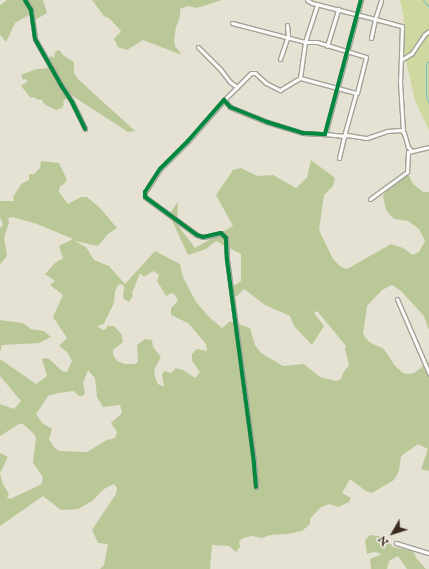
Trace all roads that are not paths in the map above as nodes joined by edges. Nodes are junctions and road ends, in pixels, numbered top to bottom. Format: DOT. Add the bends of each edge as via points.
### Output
graph roads {
  1 [pos="25,0"];
  2 [pos="307,0"];
  3 [pos="361,0"];
  4 [pos="381,1"];
  5 [pos="317,4"];
  6 [pos="338,9"];
  7 [pos="357,14"];
  8 [pos="375,19"];
  9 [pos="232,23"];
  10 [pos="287,25"];
  11 [pos="429,31"];
  12 [pos="288,36"];
  13 [pos="371,38"];
  14 [pos="305,42"];
  15 [pos="327,46"];
  16 [pos="198,47"];
  17 [pos="348,52"];
  18 [pos="280,59"];
  19 [pos="401,60"];
  20 [pos="300,78"];
  21 [pos="237,87"];
  22 [pos="338,87"];
  23 [pos="356,93"];
  24 [pos="224,100"];
  25 [pos="85,129"];
  26 [pos="403,131"];
  27 [pos="325,134"];
  28 [pos="344,136"];
  29 [pos="429,147"];
  30 [pos="411,150"];
  31 [pos="340,158"];
  32 [pos="370,199"];
  33 [pos="397,299"];
  34 [pos="429,373"];
  35 [pos="256,488"];
  36 [pos="396,543"];
  37 [pos="429,553"];
  1 -- 25 [label="street" via="31,10 35,39"];
  2 -- 5 [label="street"];
  3 -- 7 [label="street"];
  4 -- 8 [label="street"];
  5 -- 6 [label="street"];
  5 -- 14 [label="street"];
  6 -- 7 [label="street"];
  6 -- 15 [label="street"];
  7 -- 8 [label="street"];
  7 -- 17 [label="street"];
  8 -- 13 [label="street"];
  8 -- 19 [label="street" via="402,26"];
  9 -- 12 [label="street"];
  10 -- 12 [label="street"];
  11 -- 19 [label="street" via="412,53"];
  12 -- 14 [label="street"];
  12 -- 18 [label="street"];
  14 -- 15 [label="street" via="317,42"];
  14 -- 20 [label="street"];
  15 -- 17 [label="street"];
  16 -- 21 [label="street"];
  17 -- 22 [label="street"];
  17 -- 23 [label="street" via="366,57"];
  19 -- 26 [label="street"];
  20 -- 21 [label="street" via="280,90 255,73 251,73"];
  20 -- 22 [label="street"];
  21 -- 24 [label="street"];
  22 -- 23 [label="street"];
  22 -- 27 [label="street"];
  23 -- 28 [label="street"];
  24 -- 27 [label="street" via="230,108 260,120 303,133"];
  24 -- 35 [label="street" via="160,169 145,192 145,197 197,235 203,237 222,233 226,238"];
  26 -- 28 [label="street" via="387,131 367,138"];
  26 -- 30 [label="street"];
  27 -- 28 [label="street"];
  28 -- 31 [label="street"];
  29 -- 30 [label="street"];
  30 -- 32 [label="street" via="408,152 407,172"];
  33 -- 34 [label="street"];
  36 -- 37 [label="street"];
}
